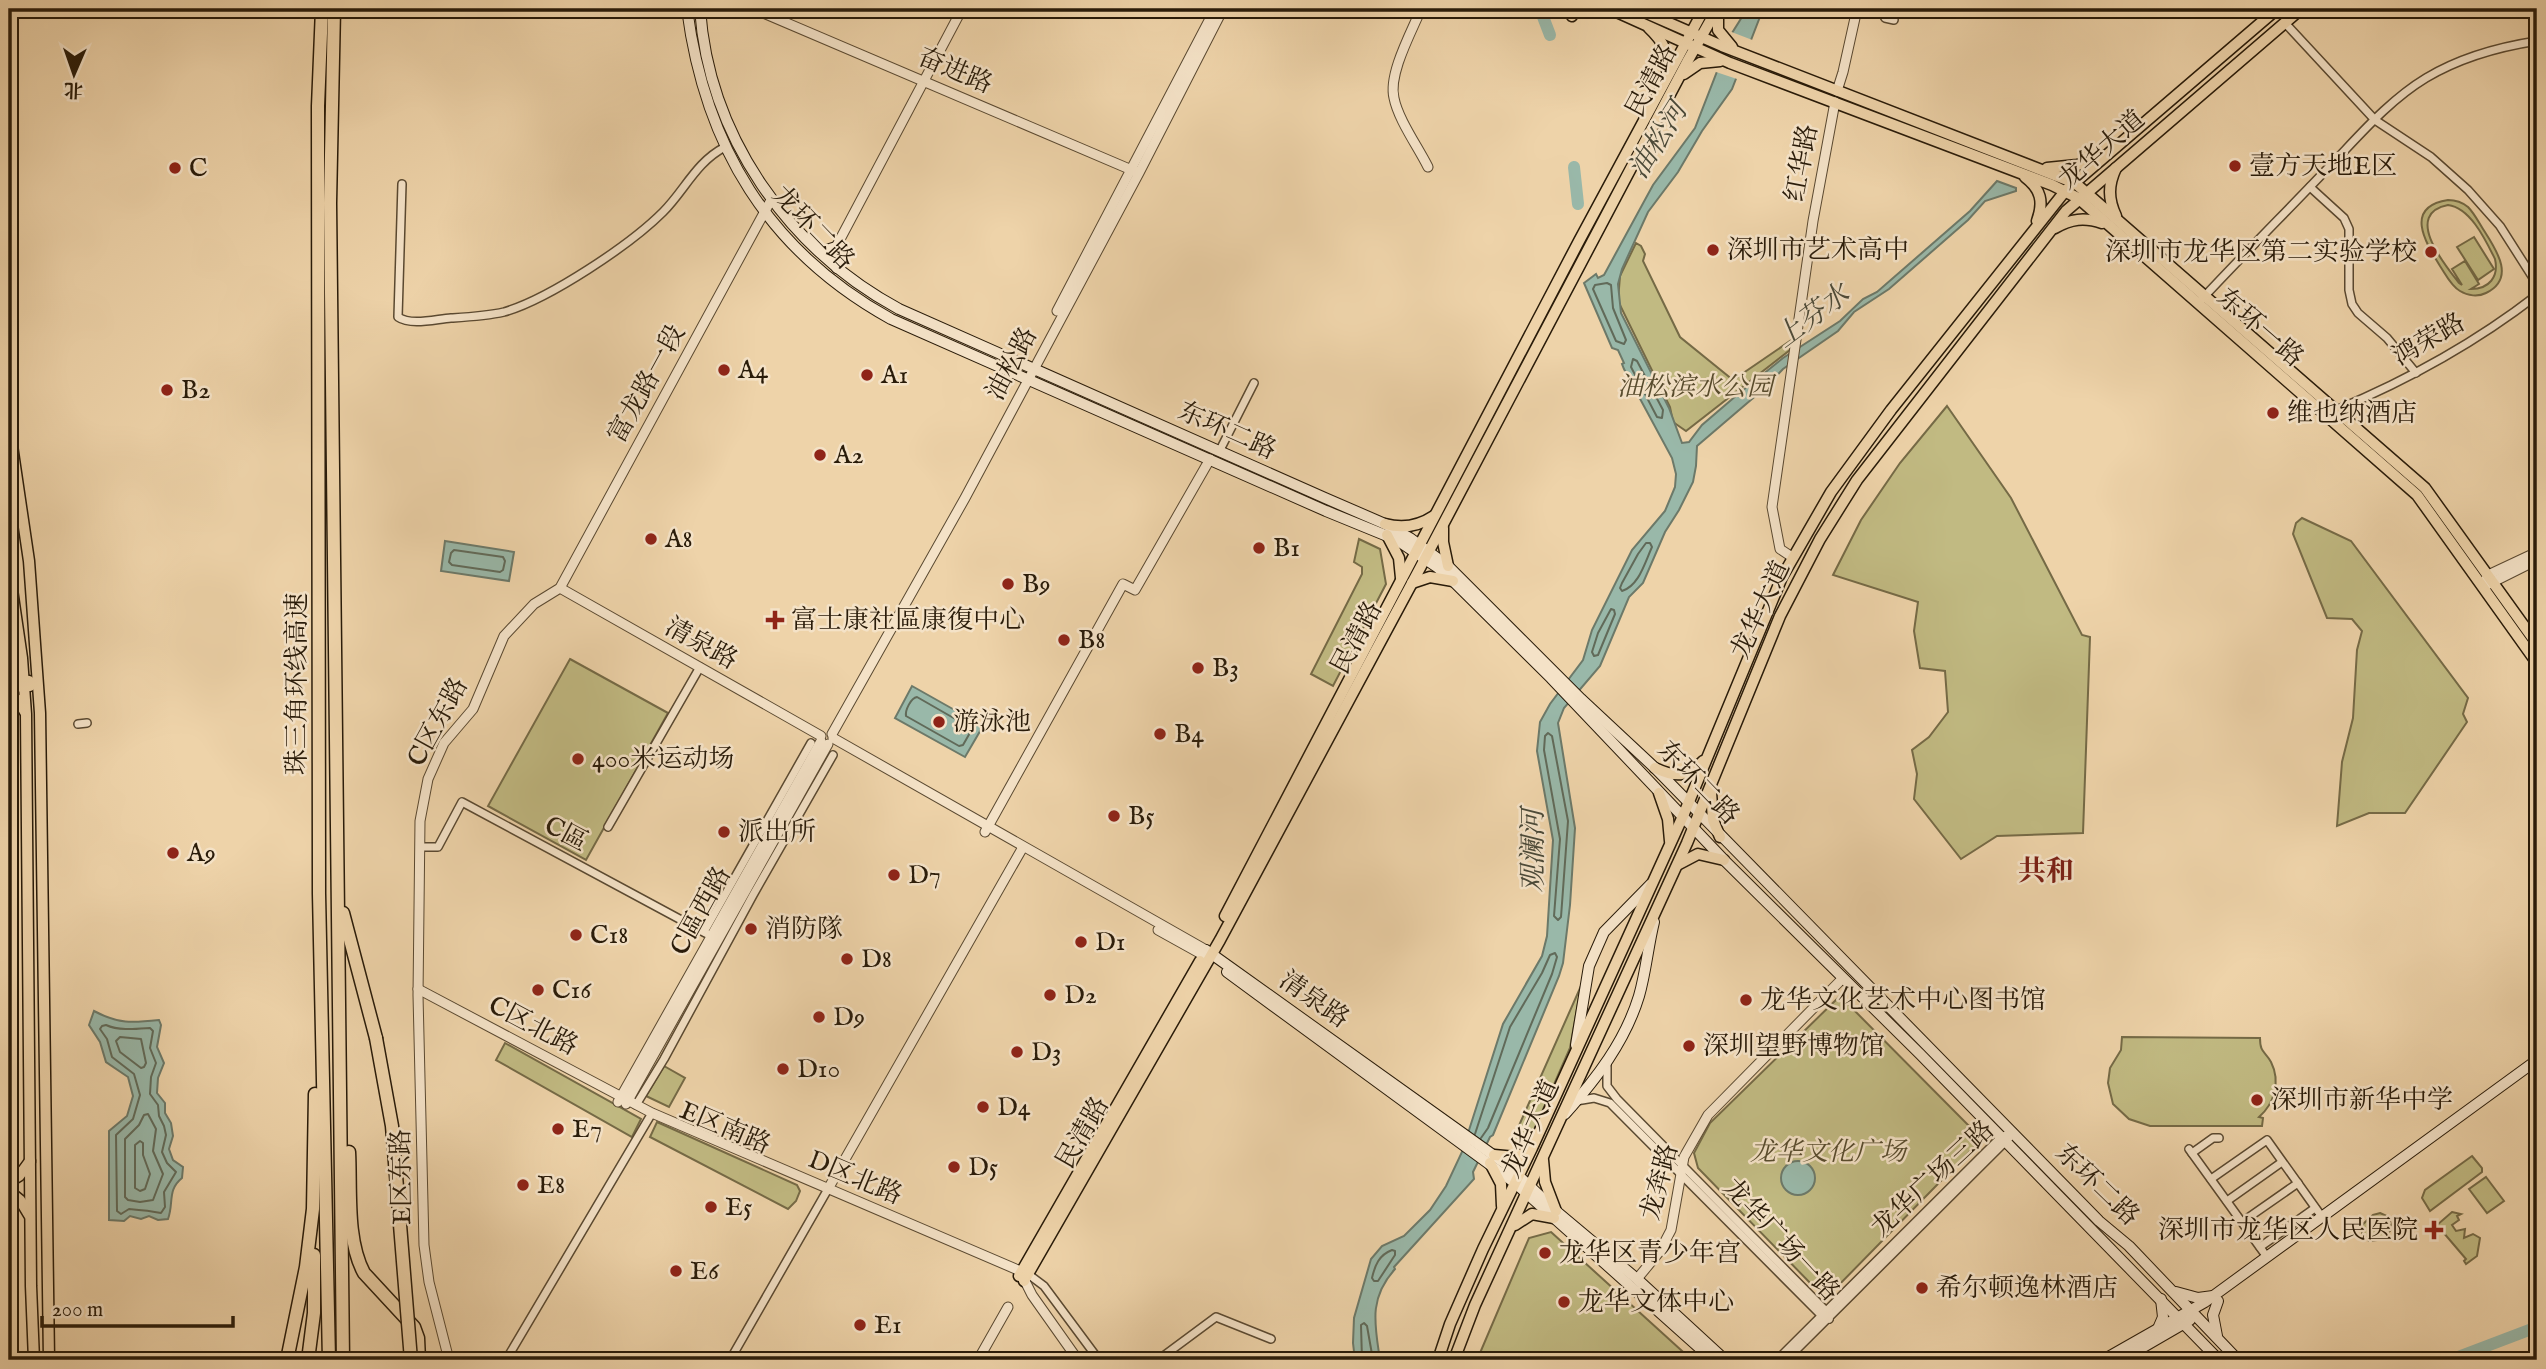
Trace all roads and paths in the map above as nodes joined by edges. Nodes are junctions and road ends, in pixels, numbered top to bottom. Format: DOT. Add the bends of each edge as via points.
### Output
graph roads {
  1 [pos="322,9"];
  2 [pos="334,9"];
  3 [pos="687,9"];
  4 [pos="700,9"];
  5 [pos="754,9"];
  6 [pos="962,9"];
  7 [pos="1215,9"];
  8 [pos="1223,9"];
  9 [pos="1421,9"];
  10 [pos="1610,9"];
  11 [pos="1637,9"];
  12 [pos="1704,9"];
  13 [pos="1718,9"];
  14 [pos="1857,9"];
  15 [pos="1881,9"];
  16 [pos="2301,9"];
  17 [pos="2276,10"];
  18 [pos="1894,20"];
  19 [pos="1641,23"];
  20 [pos="2285,23"];
  21 [pos="1693,40"];
  22 [pos="2537,41"];
  23 [pos="1720,51"];
  24 [pos="1749,63"];
  25 [pos="1672,79"];
  26 [pos="924,81"];
  27 [pos="1836,97"];
  28 [pos="2375,120"];
  29 [pos="725,147"];
  30 [pos="2104,158"];
  31 [pos="2120,163"];
  32 [pos="1428,167"];
  33 [pos="2041,168"];
  34 [pos="1135,171"];
  35 [pos="2032,179"];
  36 [pos="402,184"];
  37 [pos="2070,186"];
  38 [pos="2310,187"];
  39 [pos="2082,195"];
  40 [pos="771,200"];
  41 [pos="764,212"];
  42 [pos="2114,223"];
  43 [pos="2034,228"];
  44 [pos="2052,229"];
  45 [pos="836,247"];
  46 [pos="820,252"];
  47 [pos="837,268"];
  48 [pos="2537,284"];
  49 [pos="2537,295"];
  50 [pos="2201,299"];
  51 [pos="1031,367"];
  52 [pos="2416,373"];
  53 [pos="1026,378"];
  54 [pos="1254,383"];
  55 [pos="2336,410"];
  56 [pos="9,425"];
  57 [pos="1220,450"];
  58 [pos="1210,460"];
  59 [pos="1441,517"];
  60 [pos="1386,530"];
  61 [pos="1422,552"];
  62 [pos="2537,552"];
  63 [pos="1793,557"];
  64 [pos="2537,560"];
  65 [pos="1448,566"];
  66 [pos="9,569"];
  67 [pos="1406,581"];
  68 [pos="1452,581"];
  69 [pos="2488,581"];
  70 [pos="560,588"];
  71 [pos="2537,644"];
  72 [pos="22,658"];
  73 [pos="2537,663"];
  74 [pos="700,667"];
  75 [pos="9,673"];
  76 [pos="1553,675"];
  77 [pos="9,679"];
  78 [pos="24,683"];
  79 [pos="39,683"];
  80 [pos="9,687"];
  81 [pos="9,693"];
  82 [pos="1579,701"];
  83 [pos="26,714"];
  84 [pos="87,723"];
  85 [pos="78,724"];
  86 [pos="828,738"];
  87 [pos="833,755"];
  88 [pos="1707,757"];
  89 [pos="1655,768"];
  90 [pos="1712,784"];
  91 [pos="1659,793"];
  92 [pos="1688,804"];
  93 [pos="1699,815"];
  94 [pos="1683,816"];
  95 [pos="608,827"];
  96 [pos="1694,827"];
  97 [pos="986,830"];
  98 [pos="1720,837"];
  99 [pos="420,847"];
  100 [pos="1021,849"];
  101 [pos="1668,849"];
  102 [pos="1724,860"];
  103 [pos="1677,866"];
  104 [pos="337,876"];
  105 [pos="1652,883"];
  106 [pos="319,894"];
  107 [pos="1656,911"];
  108 [pos="707,934"];
  109 [pos="1208,955"];
  110 [pos="29,958"];
  111 [pos="44,958"];
  112 [pos="1843,978"];
  113 [pos="341,990"];
  114 [pos="418,992"];
  115 [pos="1575,1052"];
  116 [pos="2537,1060"];
  117 [pos="1607,1062"];
  118 [pos="2537,1068"];
  119 [pos="625,1102"];
  120 [pos="1575,1102"];
  121 [pos="651,1115"];
  122 [pos="1562,1117"];
  123 [pos="2013,1132"];
  124 [pos="2219,1138"];
  125 [pos="2004,1140"];
  126 [pos="1532,1148"];
  127 [pos="1543,1158"];
  128 [pos="1492,1159"];
  129 [pos="30,1161"];
  130 [pos="2282,1162"];
  131 [pos="1681,1168"];
  132 [pos="1517,1179"];
  133 [pos="2211,1180"];
  134 [pos="9,1182"];
  135 [pos="2298,1183"];
  136 [pos="1529,1190"];
  137 [pos="9,1191"];
  138 [pos="827,1191"];
  139 [pos="2227,1201"];
  140 [pos="2315,1208"];
  141 [pos="313,1209"];
  142 [pos="1502,1211"];
  143 [pos="1555,1215"];
  144 [pos="30,1217"];
  145 [pos="2322,1217"];
  146 [pos="2242,1223"];
  147 [pos="1510,1230"];
  148 [pos="2260,1247"];
  149 [pos="2267,1257"];
  150 [pos="1023,1275"];
  151 [pos="1637,1279"];
  152 [pos="2170,1288"];
  153 [pos="2161,1298"];
  154 [pos="2216,1298"];
  155 [pos="1008,1307"];
  156 [pos="2194,1314"];
  157 [pos="1826,1315"];
  158 [pos="2182,1321"];
  159 [pos="2156,1332"];
  160 [pos="1271,1339"];
  161 [pos="2218,1340"];
  162 [pos="34,1360"];
  163 [pos="49,1360"];
  164 [pos="287,1360"];
  165 [pos="309,1360"];
  166 [pos="329,1360"];
  167 [pos="343,1360"];
  168 [pos="411,1360"];
  169 [pos="419,1360"];
  170 [pos="449,1360"];
  171 [pos="506,1360"];
  172 [pos="730,1360"];
  173 [pos="978,1360"];
  174 [pos="1078,1360"];
  175 [pos="1098,1360"];
  176 [pos="1158,1360"];
  177 [pos="1438,1360"];
  178 [pos="1454,1360"];
  179 [pos="1713,1360"];
  180 [pos="1725,1360"];
  181 [pos="1777,1360"];
  182 [pos="1786,1360"];
  183 [pos="2103,1360"];
  184 [pos="2121,1360"];
  185 [pos="2219,1360"];
  186 [pos="2238,1360"];
  1 -- 106 [label="highway, 珠三角环线高速" via="318,106"];
  2 -- 104 [label="highway, 珠三角环线高速" via="330,203"];
  3 -- 29 [label="main road, 龙环二路" via="702,90"];
  4 -- 40 [label="main road, 龙环二路" via="706,58 723,112"];
  5 -- 26 [label="street, 奋进路"];
  6 -- 26 [label="street"];
  7 -- 34 [label="street, 油松路"];
  8 -- 34 [label="street, 油松路"];
  9 -- 32 [label="street" via="1393,94"];
  10 -- 19 [label="main road, 东环一路"];
  11 -- 21 [label="main road, 东环一路"];
  12 -- 21 [label="main road, 民清路"];
  13 -- 21 [label="main road, 民清路"];
  13 -- 23 [label="main road"];
  14 -- 27 [label="street, 红华路"];
  15 -- 18 [label="street" via="1885,18"];
  16 -- 20 [label="main road, 龙华大道"];
  17 -- 20 [label="street"];
  17 -- 30 [label="main road, 龙华大道"];
  19 -- 21 [label="main road, 东环一路"];
  19 -- 25 [label="main road" via="1664,47"];
  20 -- 28 [label="street"];
  20 -- 31 [label="main road, 龙华大道"];
  21 -- 23 [label="main road, 东环一路"];
  21 -- 25 [label="main road, 民清路"];
  22 -- 28 [label="street" via="2483,52 2443,68 2407,91"];
  23 -- 24 [label="main road, 东环一路" via="1736,52"];
  23 -- 24 [label="main road, 东环一路" via="1730,63"];
  23 -- 25 [label="main road"];
  24 -- 27 [label="main road, 东环一路"];
  25 -- 59 [label="main road, 民清路"];
  26 -- 34 [label="street, 奋进路"];
  26 -- 45 [label="street"];
  27 -- 33 [label="main road, 东环一路"];
  27 -- 35 [label="main road, 东环一路"];
  27 -- 63 [label="street, 红华路" via="1813,221 1772,506 1780,549"];
  28 -- 38 [label="street"];
  28 -- 48 [label="street" via="2431,157 2468,190 2500,226"];
  29 -- 36 [label="street" via="698,166 656,219 588,268 520,306 468,317 410,321 398,317"];
  29 -- 41 [label="main road, 龙环二路"];
  30 -- 33 [label="main road"];
  30 -- 37 [label="main road, 龙华大道"];
  31 -- 39 [label="main road, 龙华大道"];
  31 -- 42 [label="main road" via="2109,198"];
  33 -- 37 [label="main road, 东环一路"];
  34 -- 51 [label="street, 油松路"];
  35 -- 37 [label="main road, 东环一路"];
  35 -- 43 [label="main road" via="2042,202"];
  37 -- 39 [label="main road, 东环一路"];
  37 -- 43 [label="main road, 龙华大道"];
  38 -- 50 [label="street"];
  38 -- 52 [label="street" via="2344,218 2349,229 2352,304"];
  39 -- 42 [label="main road, 东环一路"];
  39 -- 44 [label="main road, 龙华大道"];
  40 -- 41 [label="street, 富龙路一段"];
  40 -- 46 [label="main road, 龙环二路"];
  41 -- 53 [label="main road, 龙环二路" via="822,272 865,304"];
  41 -- 70 [label="street, 富龙路一段"];
  42 -- 44 [label="main road" via="2082,218"];
  42 -- 50 [label="main road, 东环一路"];
  43 -- 63 [label="main road, 龙华大道" via="1855,458"];
  44 -- 90 [label="main road, 龙华大道" via="1857,480 1794,588"];
  45 -- 46 [label="main road"];
  45 -- 47 [label="main road"];
  46 -- 47 [label="main road, 龙环二路"];
  47 -- 51 [label="main road, 龙环二路" via="899,309"];
  49 -- 52 [label="street, 鸿荣路" via="2480,336"];
  50 -- 55 [label="main road, 东环一路"];
  50 -- 69 [label="main road, 东环一路" via="2417,495"];
  51 -- 53 [label="street, 油松路"];
  51 -- 57 [label="main road, 东环二路"];
  52 -- 55 [label="street, 鸿荣路"];
  53 -- 58 [label="main road, 东环二路"];
  53 -- 86 [label="street, 油松路"];
  54 -- 57 [label="street"];
  55 -- 69 [label="main road, 东环一路" via="2426,488"];
  56 -- 79 [label="main road" via="29,561"];
  57 -- 60 [label="main road, 东环二路"];
  58 -- 60 [label="main road, 东环二路"];
  58 -- 97 [label="street" via="1135,590 1124,584"];
  59 -- 60 [label="main road"];
  59 -- 61 [label="main road, 民清路"];
  59 -- 65 [label="main road"];
  60 -- 61 [label="main road, 东环二路"];
  60 -- 67 [label="main road"];
  61 -- 65 [label="main road, 东环二路"];
  61 -- 67 [label="main road, 民清路"];
  61 -- 68 [label="main road, 东环二路"];
  62 -- 69 [label="street"];
  63 -- 88 [label="main road, 龙华大道"];
  64 -- 69 [label="street"];
  65 -- 76 [label="main road, 东环二路"];
  66 -- 72 [label="main road"];
  67 -- 68 [label="main road" via="1430,577"];
  67 -- 109 [label="main road, 民清路"];
  68 -- 76 [label="main road, 东环二路"];
  69 -- 71 [label="main road, 东环一路"];
  69 -- 73 [label="main road, 东环一路"];
  70 -- 74 [label="street, 清泉路"];
  70 -- 99 [label="street, C区东路" via="534,604 505,636 473,709 444,743 428,779"];
  72 -- 75 [label="main road"];
  72 -- 78 [label="main road"];
  74 -- 86 [label="street, 清泉路"];
  74 -- 95 [label="street"];
  76 -- 82 [label="main road, 东环二路"];
  77 -- 78 [label="main road"];
  78 -- 79 [label="main road"];
  78 -- 80 [label="main road"];
  78 -- 83 [label="main road"];
  79 -- 111 [label="main road"];
  81 -- 83 [label="main road"];
  82 -- 89 [label="main road, 东环二路"];
  82 -- 91 [label="main road, 东环二路"];
  83 -- 110 [label="main road"];
  84 -- 85 [label="street"];
  86 -- 97 [label="street, 清泉路"];
  86 -- 108 [label="street, C區西路"];
  86 -- 119 [label="street"];
  87 -- 119 [label="street" via="664,1059"];
  88 -- 89 [label="main road" via="1683,775"];
  88 -- 92 [label="main road, 龙华大道"];
  89 -- 92 [label="main road, 东环二路"];
  90 -- 93 [label="main road, 龙华大道"];
  90 -- 98 [label="main road" via="1712,812"];
  91 -- 94 [label="main road, 东环二路"];
  91 -- 101 [label="main road" via="1669,826"];
  92 -- 93 [label="main road, 东环二路"];
  92 -- 94 [label="main road, 龙华大道"];
  93 -- 96 [label="main road, 龙华大道"];
  93 -- 98 [label="main road, 东环二路"];
  94 -- 96 [label="main road, 东环二路"];
  94 -- 101 [label="main road, 龙华大道"];
  96 -- 102 [label="main road, 东环二路"];
  96 -- 103 [label="main road, 龙华大道"];
  97 -- 100 [label="street, 清泉路"];
  98 -- 123 [label="main road, 东环二路"];
  99 -- 108 [label="street, C區" via="438,847 462,802"];
  99 -- 114 [label="street, C区东路"];
  100 -- 109 [label="street, 清泉路"];
  100 -- 138 [label="street"];
  101 -- 105 [label="main road, 龙华大道"];
  102 -- 103 [label="main road" via="1698,854"];
  102 -- 112 [label="main road, 东环二路"];
  103 -- 107 [label="main road, 龙华大道"];
  104 -- 113 [label="highway, 珠三角环线高速"];
  104 -- 168 [label="highway, bridge" via="392,1126"];
  105 -- 115 [label="main road, 龙华大道"];
  105 -- 115 [label="main road" via="1604,932 1589,966"];
  106 -- 141 [label="highway"];
  106 -- 166 [label="highway, 珠三角环线高速"];
  107 -- 117 [label="main road" via="1638,998"];
  107 -- 122 [label="main road, 龙华大道"];
  108 -- 108 [label="street" via="710,921 811,743"];
  108 -- 119 [label="street, C區西路"];
  109 -- 128 [label="main road, 清泉路"];
  109 -- 150 [label="main road, 民清路"];
  110 -- 111 [label="main road"];
  110 -- 129 [label="main road"];
  111 -- 163 [label="main road"];
  112 -- 125 [label="main road, 东环二路"];
  112 -- 131 [label="street, 龙奔路" via="1712,1109 1687,1149"];
  113 -- 167 [label="highway, 珠三角环线高速"];
  113 -- 169 [label="highway" via="355,1249 365,1273 414,1326"];
  114 -- 119 [label="street, C区北路"];
  114 -- 170 [label="street, E区东路" via="424,1245"];
  115 -- 126 [label="main road, 龙华大道"];
  116 -- 145 [label="main road"];
  117 -- 120 [label="main road"];
  117 -- 131 [label="street, 龙华广场一路" via="1611,1092"];
  118 -- 154 [label="main road"];
  119 -- 121 [label="street, E区南路"];
  120 -- 122 [label="main road"];
  120 -- 131 [label="street, 龙华广场一路" via="1594,1098 1610,1104"];
  121 -- 138 [label="street, E区南路"];
  121 -- 171 [label="street"];
  122 -- 127 [label="main road, 龙华大道"];
  123 -- 125 [label="street, 龙华广场三路"];
  123 -- 152 [label="main road, 东环二路"];
  124 -- 133 [label="street" via="2191,1151"];
  125 -- 153 [label="main road, 东环二路"];
  125 -- 157 [label="street, 龙华广场三路"];
  126 -- 128 [label="main road" via="1516,1157"];
  126 -- 132 [label="main road, 龙华大道"];
  127 -- 136 [label="main road, 龙华大道"];
  127 -- 143 [label="main road"];
  128 -- 132 [label="main road, 清泉路"];
  128 -- 142 [label="main road" via="1501,1184"];
  129 -- 134 [label="main road"];
  129 -- 144 [label="main road"];
  130 -- 133 [label="street" via="2267,1140"];
  130 -- 135 [label="street"];
  130 -- 139 [label="street"];
  131 -- 151 [label="street, 龙奔路" via="1671,1230"];
  131 -- 157 [label="street, 龙华广场一路"];
  132 -- 136 [label="main road, 清泉路"];
  132 -- 142 [label="main road, 龙华大道"];
  133 -- 139 [label="street"];
  135 -- 140 [label="street"];
  135 -- 146 [label="street"];
  136 -- 143 [label="main road, 清泉路"];
  136 -- 147 [label="main road, 龙华大道"];
  137 -- 144 [label="main road"];
  138 -- 150 [label="street, D区北路"];
  138 -- 172 [label="street"];
  139 -- 146 [label="street"];
  140 -- 145 [label="street"];
  140 -- 148 [label="street"];
  141 -- 164 [label="highway"];
  141 -- 165 [label="highway"];
  142 -- 177 [label="main road, 龙华大道"];
  143 -- 147 [label="main road" via="1532,1214"];
  143 -- 151 [label="main road, 清泉路"];
  143 -- 179 [label="main road, 清泉路"];
  144 -- 162 [label="main road"];
  145 -- 149 [label="main road"];
  146 -- 148 [label="street"];
  147 -- 178 [label="main road, 龙华大道"];
  148 -- 149 [label="street"];
  149 -- 154 [label="main road"];
  150 -- 174 [label="street"];
  150 -- 175 [label="street" via="1044,1286"];
  151 -- 180 [label="main road, 清泉路"];
  152 -- 154 [label="main road" via="2190,1297"];
  152 -- 156 [label="main road, 东环二路"];
  153 -- 158 [label="main road, 东环二路"];
  153 -- 159 [label="main road" via="2163,1317"];
  154 -- 156 [label="main road"];
  154 -- 161 [label="main road" via="2213,1315"];
  155 -- 173 [label="street"];
  156 -- 158 [label="main road"];
  156 -- 161 [label="main road, 东环二路"];
  157 -- 181 [label="street, 龙华广场三路"];
  157 -- 182 [label="street, 龙华广场三路"];
  158 -- 159 [label="main road"];
  158 -- 184 [label="main road"];
  158 -- 185 [label="main road, 东环二路"];
  159 -- 183 [label="main road"];
  160 -- 176 [label="street" via="1216,1317"];
  161 -- 186 [label="main road, 东环二路"];
}
